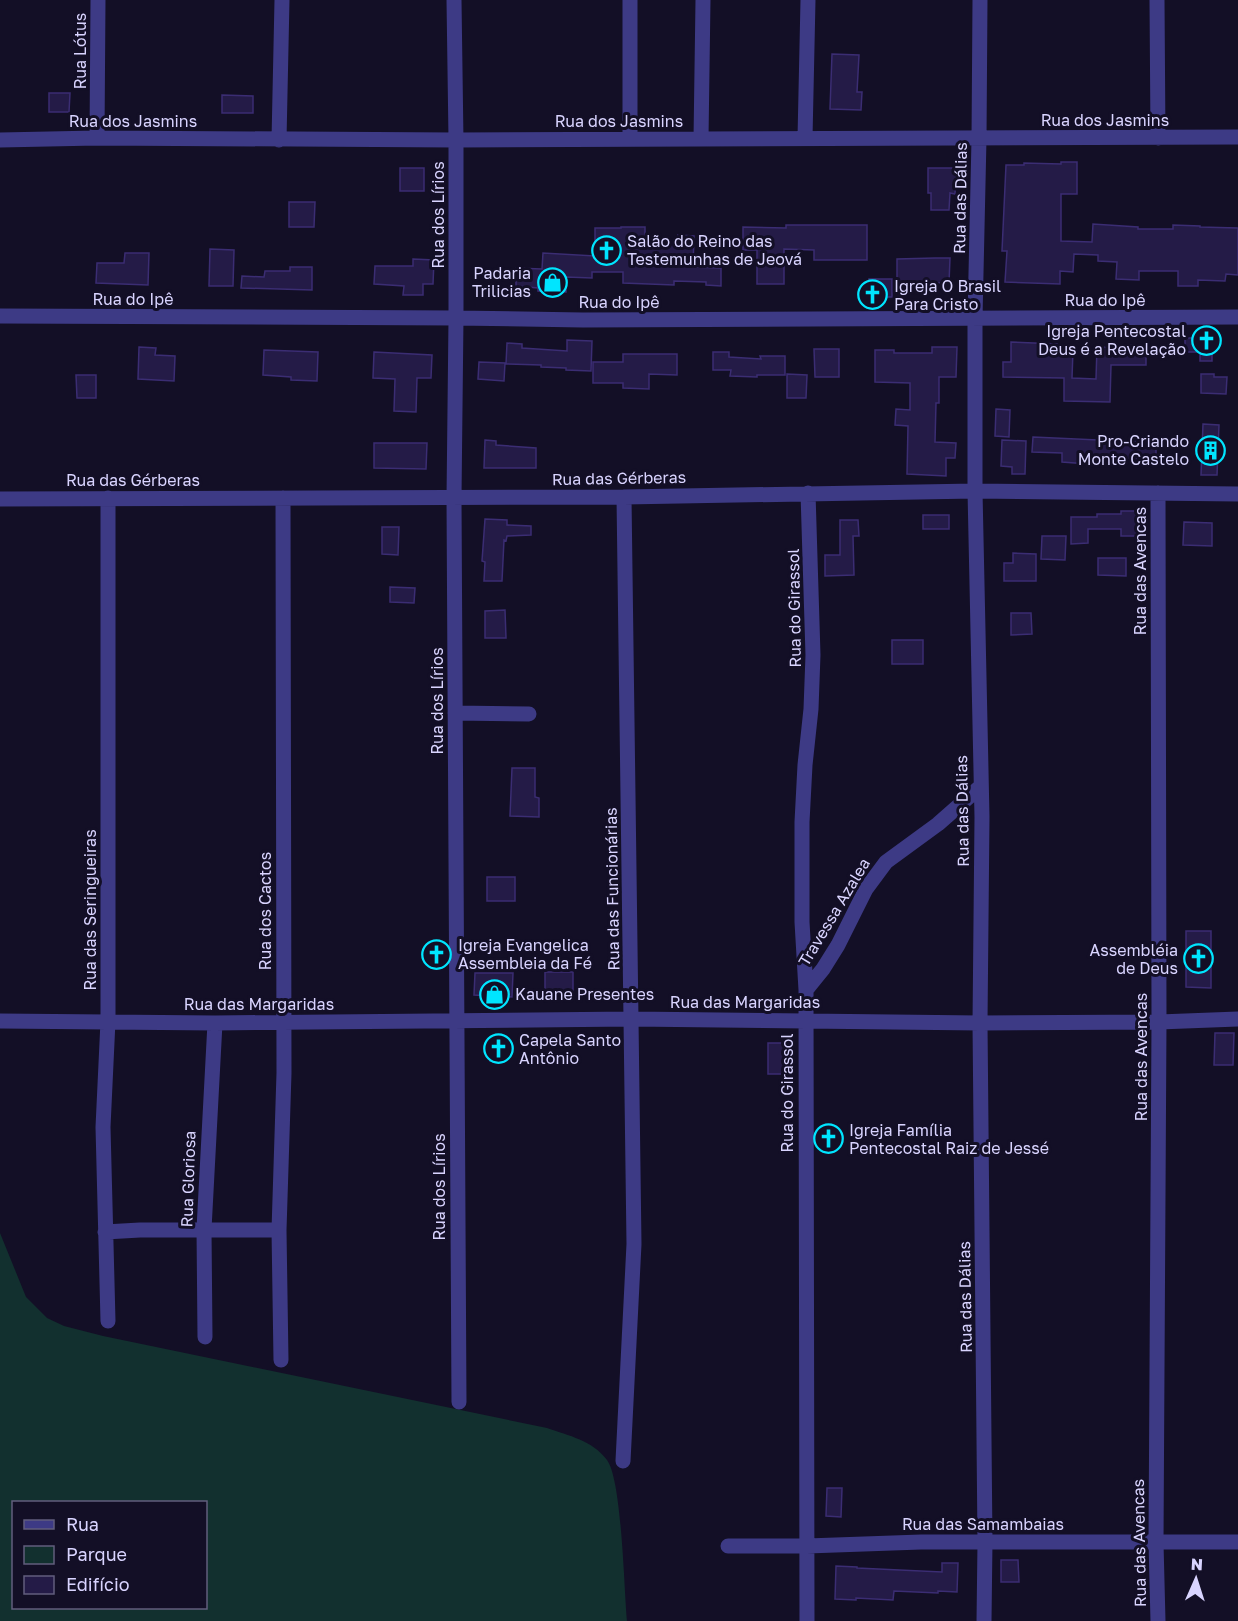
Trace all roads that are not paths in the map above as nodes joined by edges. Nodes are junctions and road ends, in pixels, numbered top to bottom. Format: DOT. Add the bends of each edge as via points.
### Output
graph roads {
  1 [pos="98,0"];
  2 [pos="282,0"];
  3 [pos="454,0"];
  4 [pos="630,0"];
  5 [pos="702,0"];
  6 [pos="808,0"];
  7 [pos="980,0"];
  8 [pos="1156,0"];
  9 [pos="1238,137"];
  10 [pos="97,138"];
  11 [pos="806,138"];
  12 [pos="1158,138"];
  13 [pos="630,139"];
  14 [pos="701,139"];
  15 [pos="979,139"];
  16 [pos="0,140"];
  17 [pos="279,140"];
  18 [pos="456,140"];
  19 [pos="0,316"];
  20 [pos="1238,317"];
  21 [pos="456,318"];
  22 [pos="975,318"];
  23 [pos="975,491"];
  24 [pos="808,493"];
  25 [pos="1158,493"];
  26 [pos="1238,494"];
  27 [pos="624,497"];
  28 [pos="108,498"];
  29 [pos="283,498"];
  30 [pos="454,498"];
  31 [pos="0,499"];
  32 [pos="455,713"];
  33 [pos="529,714"];
  34 [pos="980,787"];
  35 [pos="806,990"];
  36 [pos="632,1019"];
  37 [pos="1238,1019"];
  38 [pos="457,1020"];
  39 [pos="805,1020"];
  40 [pos="0,1021"];
  41 [pos="108,1021"];
  42 [pos="284,1022"];
  43 [pos="1160,1022"];
  44 [pos="215,1023"];
  45 [pos="980,1023"];
  46 [pos="204,1229"];
  47 [pos="279,1230"];
  48 [pos="105,1232"];
  49 [pos="108,1321"];
  50 [pos="204,1337"];
  51 [pos="281,1360"];
  52 [pos="459,1402"];
  53 [pos="623,1461"];
  54 [pos="985,1542"];
  55 [pos="1238,1542"];
  56 [pos="1156,1543"];
  57 [pos="728,1546"];
  58 [pos="807,1546"];
  59 [pos="807,1621"];
  60 [pos="984,1621"];
  61 [pos="1158,1621"];
  1 -- 10 [label="street, Rua Lótus"];
  2 -- 17 [label="street"];
  3 -- 18 [label="street, Rua dos Lírios"];
  4 -- 13 [label="street"];
  5 -- 14 [label="street"];
  6 -- 11 [label="street"];
  7 -- 15 [label="street, Rua das Dálias"];
  8 -- 12 [label="street"];
  9 -- 12 [label="street, Rua dos Jasmins"];
  10 -- 16 [label="street, Rua dos Jasmins"];
  10 -- 17 [label="street, Rua dos Jasmins"];
  11 -- 14 [label="street, Rua dos Jasmins"];
  11 -- 15 [label="street, Rua dos Jasmins"];
  12 -- 15 [label="street, Rua dos Jasmins"];
  13 -- 14 [label="street, Rua dos Jasmins"];
  13 -- 18 [label="street, Rua dos Jasmins"];
  15 -- 22 [label="street, Rua das Dálias"];
  17 -- 18 [label="street, Rua dos Jasmins"];
  18 -- 21 [label="street, Rua dos Lírios"];
  19 -- 21 [label="street, Rua do Ipê"];
  20 -- 22 [label="street, Rua do Ipê"];
  21 -- 22 [label="street, Rua do Ipê"];
  21 -- 30 [label="street, Rua dos Lírios"];
  22 -- 23 [label="street, Rua das Dálias"];
  23 -- 24 [label="street, Rua das Gérberas"];
  23 -- 25 [label="street, Rua das Gérberas"];
  23 -- 34 [label="street, Rua das Dálias"];
  24 -- 27 [label="street, Rua das Gérberas"];
  24 -- 35 [label="street, Rua do Girassol" via="813,655 802,814"];
  25 -- 26 [label="street, Rua das Gérberas"];
  25 -- 43 [label="street, Rua das Avencas"];
  27 -- 30 [label="street, Rua das Gérberas"];
  27 -- 36 [label="street, Rua das Funcionárias"];
  28 -- 29 [label="street, Rua das Gérberas"];
  28 -- 31 [label="street, Rua das Gérberas"];
  28 -- 41 [label="street, Rua das Seringueiras"];
  29 -- 30 [label="street, Rua das Gérberas"];
  29 -- 42 [label="street, Rua dos Cactos"];
  30 -- 32 [label="street, Rua dos Lírios"];
  32 -- 33 [label="street"];
  32 -- 38 [label="street, Rua dos Lírios"];
  34 -- 35 [label="street, Travessa Azalea" via="886,862 866,889 823,969"];
  34 -- 45 [label="street, Rua das Dálias"];
  35 -- 39 [label="street, Rua do Girassol"];
  36 -- 38 [label="street, Rua das Margaridas"];
  36 -- 39 [label="street, Rua das Margaridas"];
  36 -- 53 [label="street, Rua das Funcionárias" via="634,1244"];
  37 -- 43 [label="street, Rua das Margaridas"];
  38 -- 42 [label="street, Rua das Margaridas"];
  38 -- 52 [label="street, Rua dos Lírios"];
  39 -- 45 [label="street, Rua das Margaridas"];
  39 -- 58 [label="street, Rua do Girassol"];
  40 -- 41 [label="street, Rua das Margaridas"];
  41 -- 44 [label="street, Rua das Margaridas"];
  41 -- 48 [label="street, Rua das Seringueiras" via="103,1127"];
  42 -- 44 [label="street, Rua das Margaridas"];
  42 -- 47 [label="street, Rua dos Cactos"];
  43 -- 45 [label="street, Rua das Margaridas"];
  43 -- 56 [label="street, Rua das Avencas"];
  44 -- 46 [label="street, Rua Gloriosa"];
  45 -- 54 [label="street, Rua das Dálias"];
  46 -- 47 [label="street"];
  46 -- 48 [label="street"];
  46 -- 50 [label="street, Rua Gloriosa"];
  47 -- 51 [label="street, Rua dos Cactos"];
  48 -- 49 [label="street, Rua das Seringueiras"];
  54 -- 56 [label="street, Rua das Samambaias"];
  54 -- 58 [label="street, Rua das Samambaias"];
  54 -- 60 [label="street, Rua das Dálias"];
  55 -- 56 [label="street, Rua das Samambaias"];
  56 -- 61 [label="street, Rua das Avencas"];
  57 -- 58 [label="street, Rua das Samambaias"];
  58 -- 59 [label="street, Rua do Girassol"];
}
